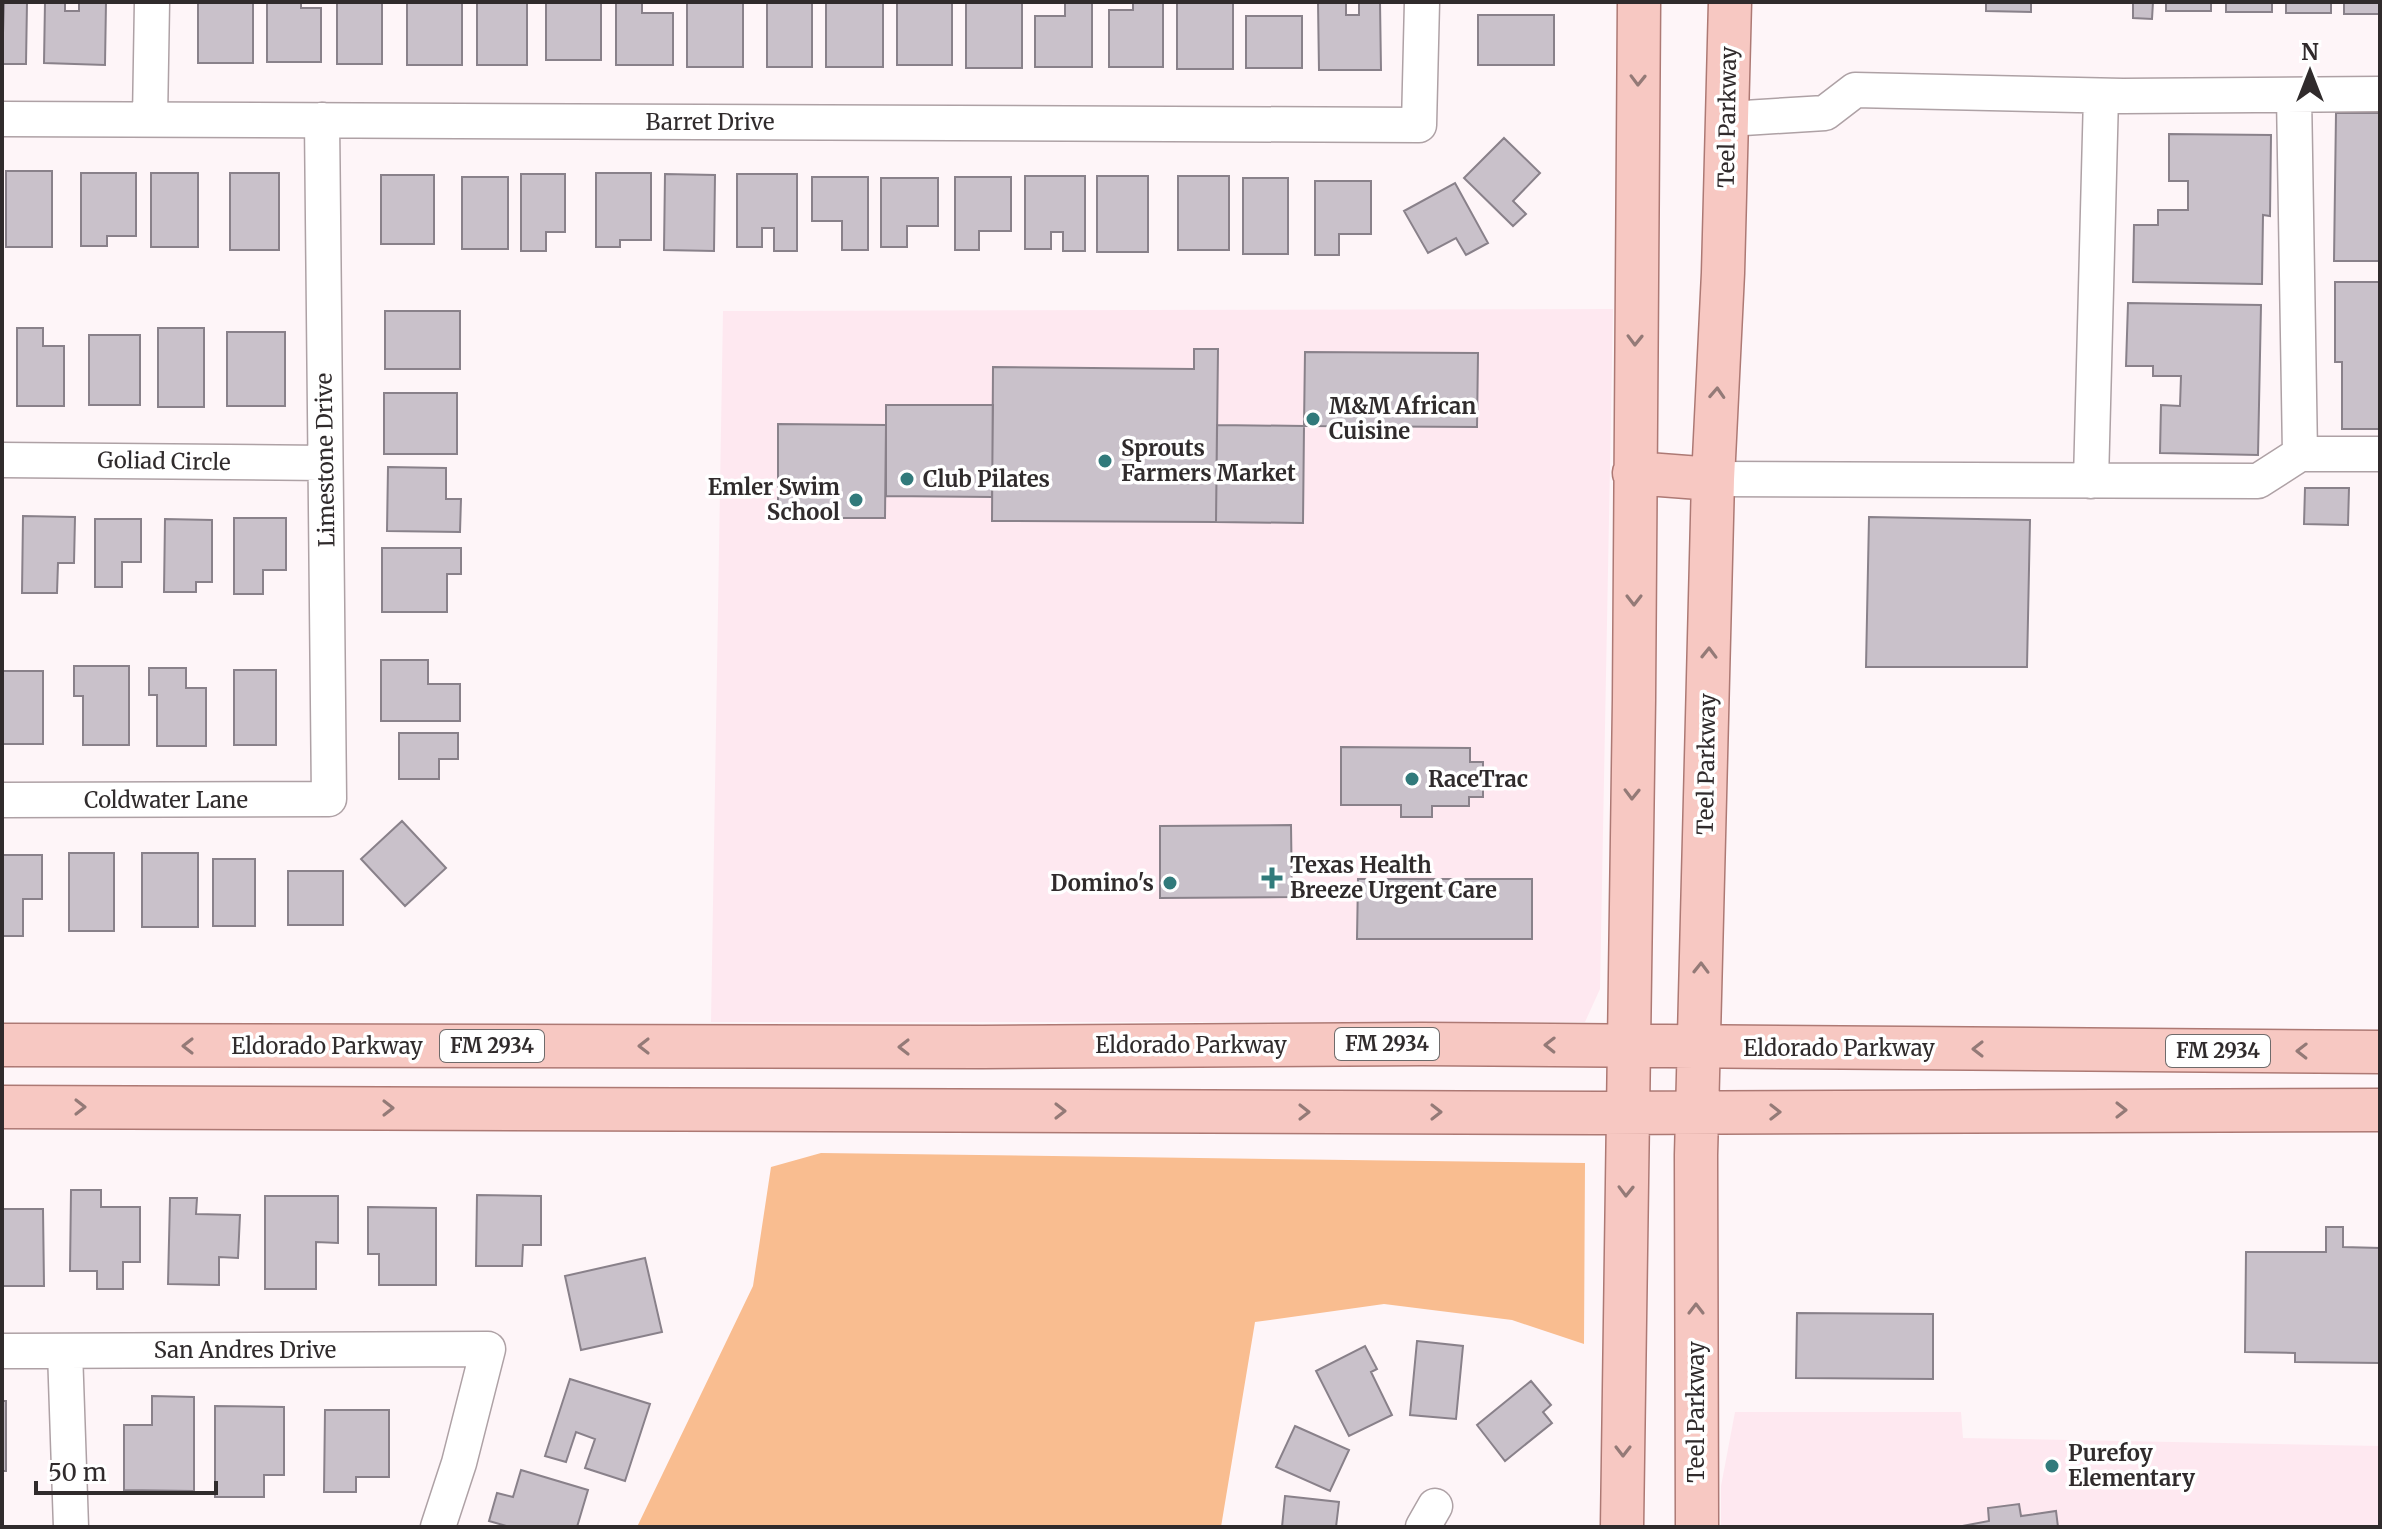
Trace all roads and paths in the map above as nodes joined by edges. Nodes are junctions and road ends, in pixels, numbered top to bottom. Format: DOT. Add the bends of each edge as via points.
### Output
graph roads {
  1 [pos="152,2"];
  2 [pos="1422,2"];
  3 [pos="1639,2"];
  4 [pos="1730,2"];
  5 [pos="2380,94"];
  6 [pos="2294,95"];
  7 [pos="2101,96"];
  8 [pos="2,119"];
  9 [pos="150,119"];
  10 [pos="1728,119"];
  11 [pos="322,120"];
  12 [pos="2300,454"];
  13 [pos="2380,454"];
  14 [pos="2,460"];
  15 [pos="325,463"];
  16 [pos="1634,473"];
  17 [pos="1713,479"];
  18 [pos="2091,481"];
  19 [pos="329,799"];
  20 [pos="2,800"];
  21 [pos="2,1045"];
  22 [pos="1628,1046"];
  23 [pos="1699,1046"];
  24 [pos="982,1047"];
  25 [pos="2380,1052"];
  26 [pos="2,1107"];
  27 [pos="2380,1110"];
  28 [pos="982,1111"];
  29 [pos="1697,1112"];
  30 [pos="1627,1113"];
  31 [pos="2,1351"];
  32 [pos="65,1351"];
  33 [pos="71,1527"];
  34 [pos="438,1527"];
  35 [pos="1622,1527"];
  36 [pos="1697,1527"];
  1 -- 9 [label="street"];
  2 -- 11 [label="street, Barret Drive" via="1419,125"];
  3 -- 16 [label="main road, one-way"];
  4 -- 10 [label="main road, Teel Parkway"];
  5 -- 6 [label="street"];
  6 -- 7 [label="street"];
  6 -- 12 [label="street"];
  7 -- 10 [label="street" via="1855,90 1825,113"];
  7 -- 18 [label="street"];
  8 -- 9 [label="street, Barret Drive"];
  9 -- 11 [label="street, Barret Drive"];
  17 -- 10 [label="main road, Teel Parkway, one-way"];
  11 -- 15 [label="street, Limestone Drive"];
  12 -- 13 [label="street"];
  12 -- 18 [label="street" via="2258,481"];
  14 -- 15 [label="street, Goliad Circle"];
  15 -- 19 [label="street, Limestone Drive"];
  16 -- 17 [label="main road"];
  16 -- 22 [label="main road, one-way"];
  17 -- 18 [label="street"];
  23 -- 17 [label="main road, Teel Parkway, one-way"];
  19 -- 20 [label="street, Coldwater Lane"];
  24 -- 21 [label="main road, Eldorado Parkway / FM 2934, one-way"];
  22 -- 23 [label="main road, Eldorado Parkway / FM 2934"];
  22 -- 24 [label="main road, Eldorado Parkway / FM 2934, one-way"];
  22 -- 30 [label="main road"];
  25 -- 23 [label="main road, Eldorado Parkway / FM 2934, one-way"];
  23 -- 29 [label="main road, Teel Parkway"];
  24 -- 28 [label="main road"];
  26 -- 28 [label="main road, one-way"];
  29 -- 27 [label="main road, one-way"];
  28 -- 30 [label="main road, one-way"];
  29 -- 30 [label="main road"];
  36 -- 29 [label="main road, Teel Parkway, one-way"];
  30 -- 35 [label="main road, one-way"];
  31 -- 32 [label="street, San Andres Drive"];
  32 -- 33 [label="street"];
  32 -- 34 [label="street, San Andres Drive" via="488,1349"];
}
